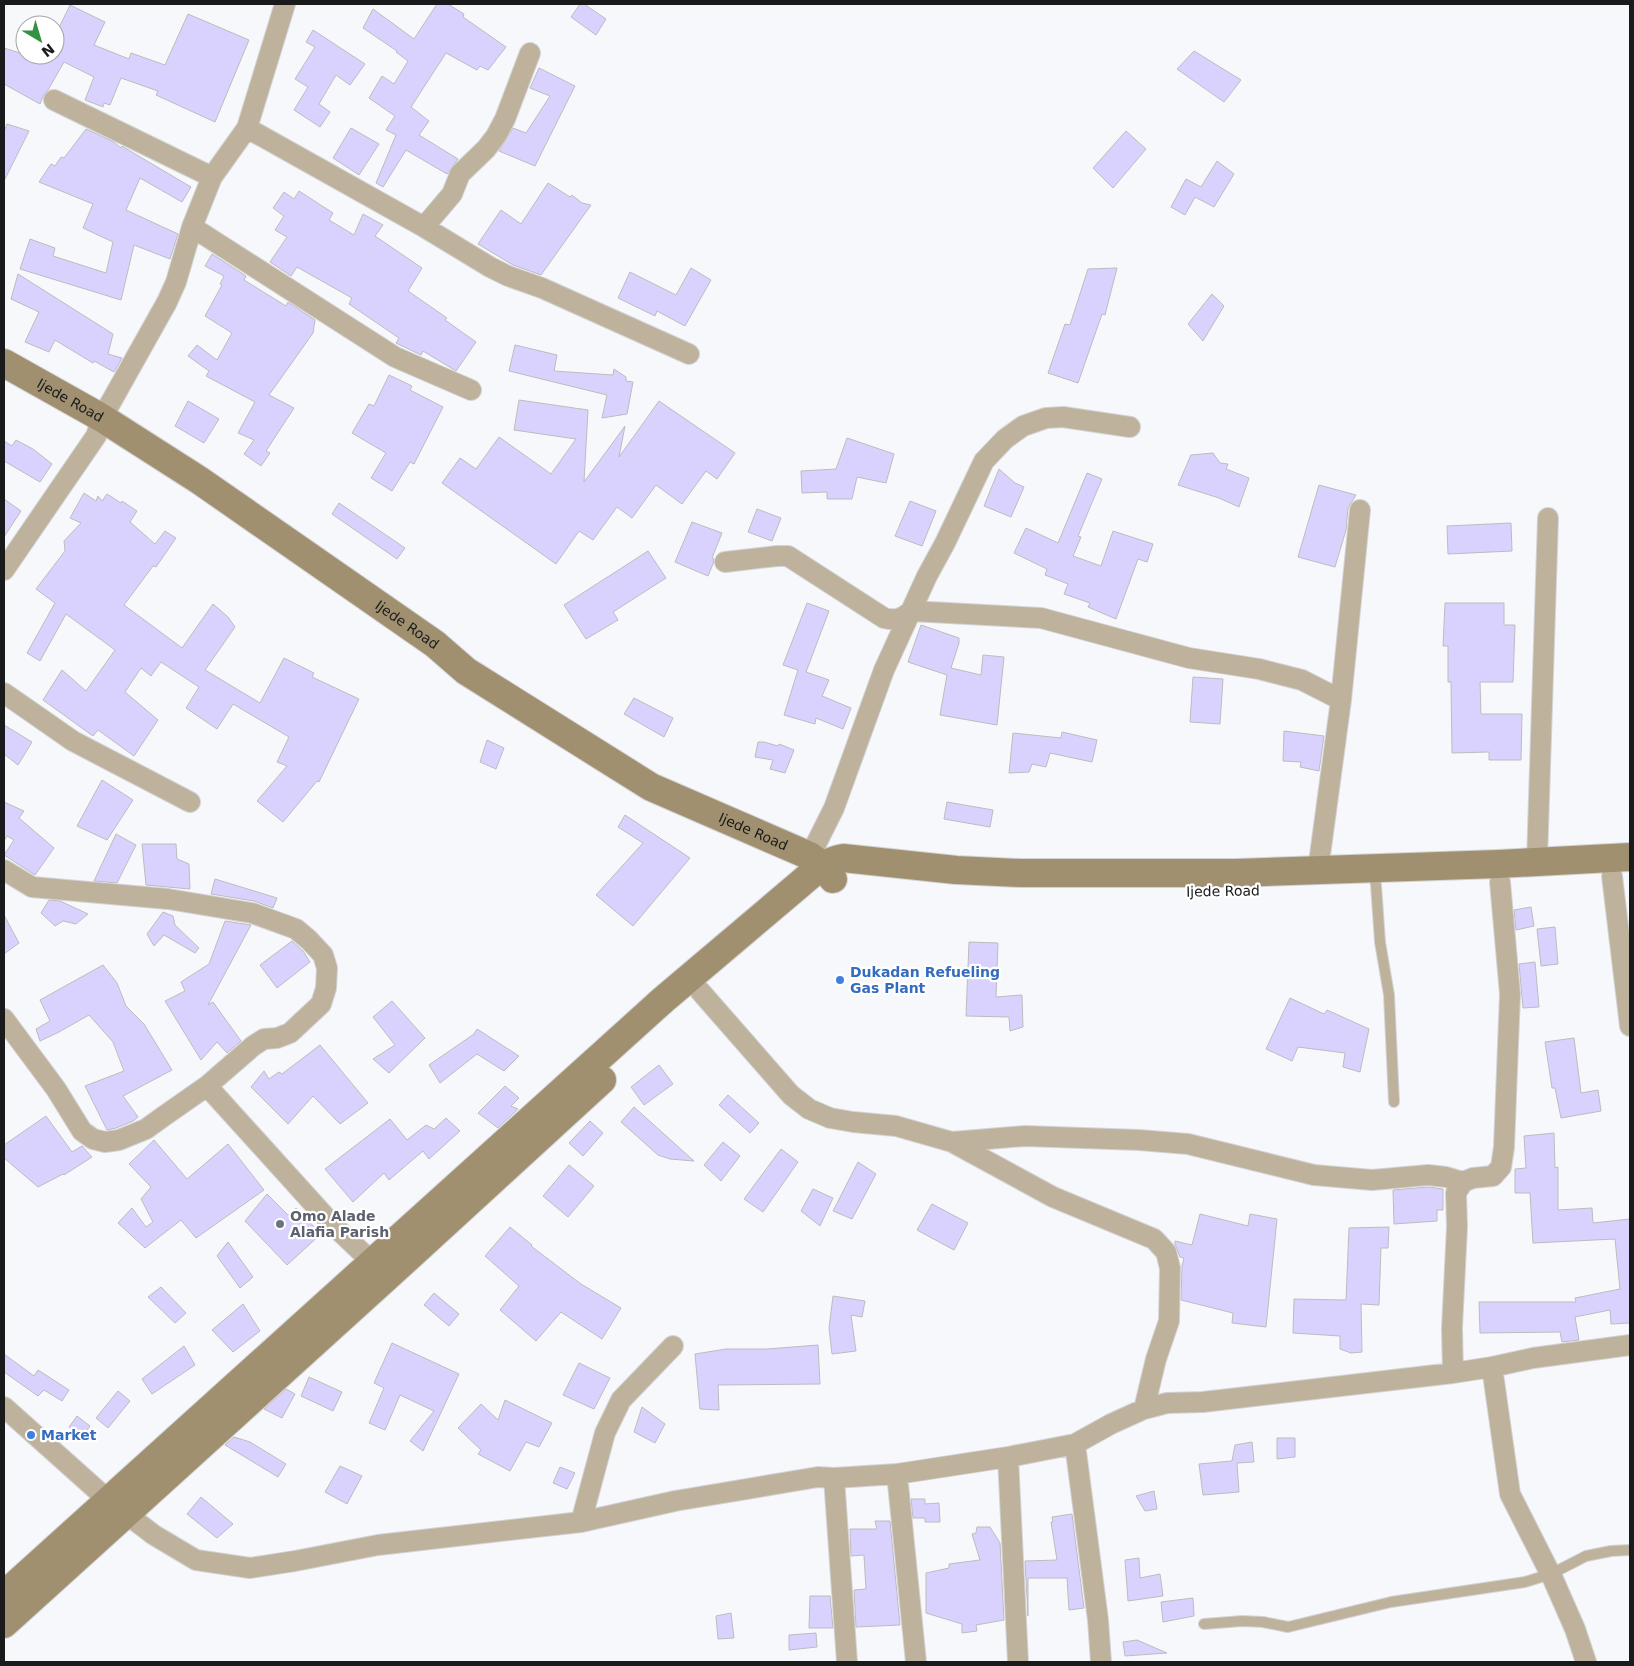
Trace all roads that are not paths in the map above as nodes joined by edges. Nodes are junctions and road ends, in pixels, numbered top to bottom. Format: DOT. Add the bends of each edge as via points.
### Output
graph roads {
  1 [pos="285,4"];
  2 [pos="530,53"];
  3 [pos="54,100"];
  4 [pos="246,128"];
  5 [pos="212,177"];
  6 [pos="192,227"];
  7 [pos="424,227"];
  8 [pos="689,354"];
  9 [pos="4,363"];
  10 [pos="471,390"];
  11 [pos="102,418"];
  12 [pos="1130,426"];
  13 [pos="1360,510"];
  14 [pos="1548,518"];
  15 [pos="725,562"];
  16 [pos="4,570"];
  17 [pos="911,611"];
  18 [pos="4,693"];
  19 [pos="1341,700"];
  20 [pos="190,802"];
  21 [pos="1537,861"];
  22 [pos="822,867"];
  23 [pos="4,870"];
  24 [pos="1318,870"];
  25 [pos="1624,870"];
  26 [pos="1374,877"];
  27 [pos="1500,882"];
  28 [pos="700,991"];
  29 [pos="4,1019"];
  30 [pos="1630,1026"];
  31 [pos="207,1086"];
  32 [pos="1394,1102"];
  33 [pos="952,1142"];
  34 [pos="1463,1182"];
  35 [pos="372,1262"];
  36 [pos="1630,1345"];
  37 [pos="673,1346"];
  38 [pos="1492,1367"];
  39 [pos="1453,1373"];
  40 [pos="4,1407"];
  41 [pos="1144,1409"];
  42 [pos="1075,1444"];
  43 [pos="1008,1458"];
  44 [pos="897,1474"];
  45 [pos="834,1478"];
  46 [pos="116,1507"];
  47 [pos="581,1522"];
  48 [pos="1630,1550"];
  49 [pos="1551,1574"];
  50 [pos="4,1595"];
  51 [pos="4,1624"];
  52 [pos="1204,1624"];
  53 [pos="846,1662"];
  54 [pos="916,1662"];
  55 [pos="1018,1662"];
  56 [pos="1102,1662"];
  57 [pos="1586,1662"];
  1 -- 4 [label="street"];
  2 -- 7 [label="street" via="496,136 460,174 452,194"];
  3 -- 5 [label="street"];
  4 -- 5 [label="street"];
  4 -- 7 [label="street"];
  5 -- 6 [label="street"];
  6 -- 10 [label="street" via="395,358"];
  6 -- 11 [label="street" via="167,302"];
  7 -- 8 [label="street" via="508,276"];
  9 -- 11 [label="main road, Ijede Road"];
  11 -- 16 [label="street" via="96,436"];
  11 -- 22 [label="main road, Ijede Road" via="198,480 435,644 466,671 651,787"];
  12 -- 17 [label="street" via="1063,417 1046,418 1023,426 1005,439 984,461"];
  13 -- 19 [label="street"];
  14 -- 21 [label="street"];
  15 -- 17 [label="street" via="788,556 884,618 900,620"];
  17 -- 19 [label="street" via="1041,618 1189,658 1259,669 1302,680"];
  17 -- 22 [label="street" via="884,670 834,808"];
  18 -- 20 [label="street" via="73,741"];
  19 -- 24 [label="street"];
  21 -- 25 [label="main road, Ijede Road"];
  21 -- 26 [label="main road, Ijede Road"];
  22 -- 24 [label="main road, Ijede Road" via="843,858 1020,873 1236,874"];
  22 -- 26 [label="main road, Ijede Road" via="859,878 1023,891 1240,892"];
  22 -- 28 [label="main road"];
  22 -- 35 [label="main road" via="663,1000"];
  23 -- 31 [label="street" via="32,887 168,899 252,913 296,929 310,940 327,968 321,1004 290,1033 264,1039 253,1046"];
  24 -- 26 [label="main road, Ijede Road"];
  25 -- 27 [label="main road, Ijede Road"];
  25 -- 30 [label="street"];
  26 -- 27 [label="main road, Ijede Road"];
  26 -- 32 [label="lane" via="1388,995"];
  27 -- 34 [label="street" via="1510,994 1504,1148 1501,1167 1493,1176"];
  28 -- 33 [label="street" via="791,1095 809,1109 830,1118 896,1126"];
  28 -- 46 [label="main road" via="395,1270"];
  29 -- 31 [label="street" via="56,1089 82,1131 93,1139 105,1142 119,1140 146,1129"];
  31 -- 35 [label="street" via="331,1223"];
  33 -- 34 [label="street" via="1025,1136 1139,1140 1188,1144 1314,1175 1372,1180 1428,1175"];
  33 -- 41 [label="street" via="1053,1197 1154,1239 1166,1252 1170,1268 1169,1321"];
  34 -- 39 [label="street" via="1456,1193"];
  35 -- 46 [label="main road"];
  36 -- 38 [label="street"];
  37 -- 47 [label="street" via="621,1400 605,1433"];
  38 -- 39 [label="street"];
  38 -- 49 [label="street" via="1510,1494"];
  39 -- 41 [label="street" via="1203,1402 1167,1403"];
  40 -- 46 [label="street"];
  41 -- 42 [label="street"];
  42 -- 43 [label="street"];
  42 -- 56 [label="street"];
  43 -- 44 [label="street"];
  43 -- 55 [label="street"];
  44 -- 45 [label="street"];
  44 -- 54 [label="street"];
  45 -- 47 [label="street" via="818,1477 675,1501"];
  45 -- 53 [label="street"];
  46 -- 47 [label="street" via="196,1560 250,1568 378,1545"];
  46 -- 50 [label="main road"];
  46 -- 51 [label="main road"];
  48 -- 49 [label="lane" via="1586,1556"];
  49 -- 52 [label="lane" via="1525,1582 1391,1602 1288,1627 1242,1621"];
  49 -- 57 [label="street" via="1576,1628"];
}
